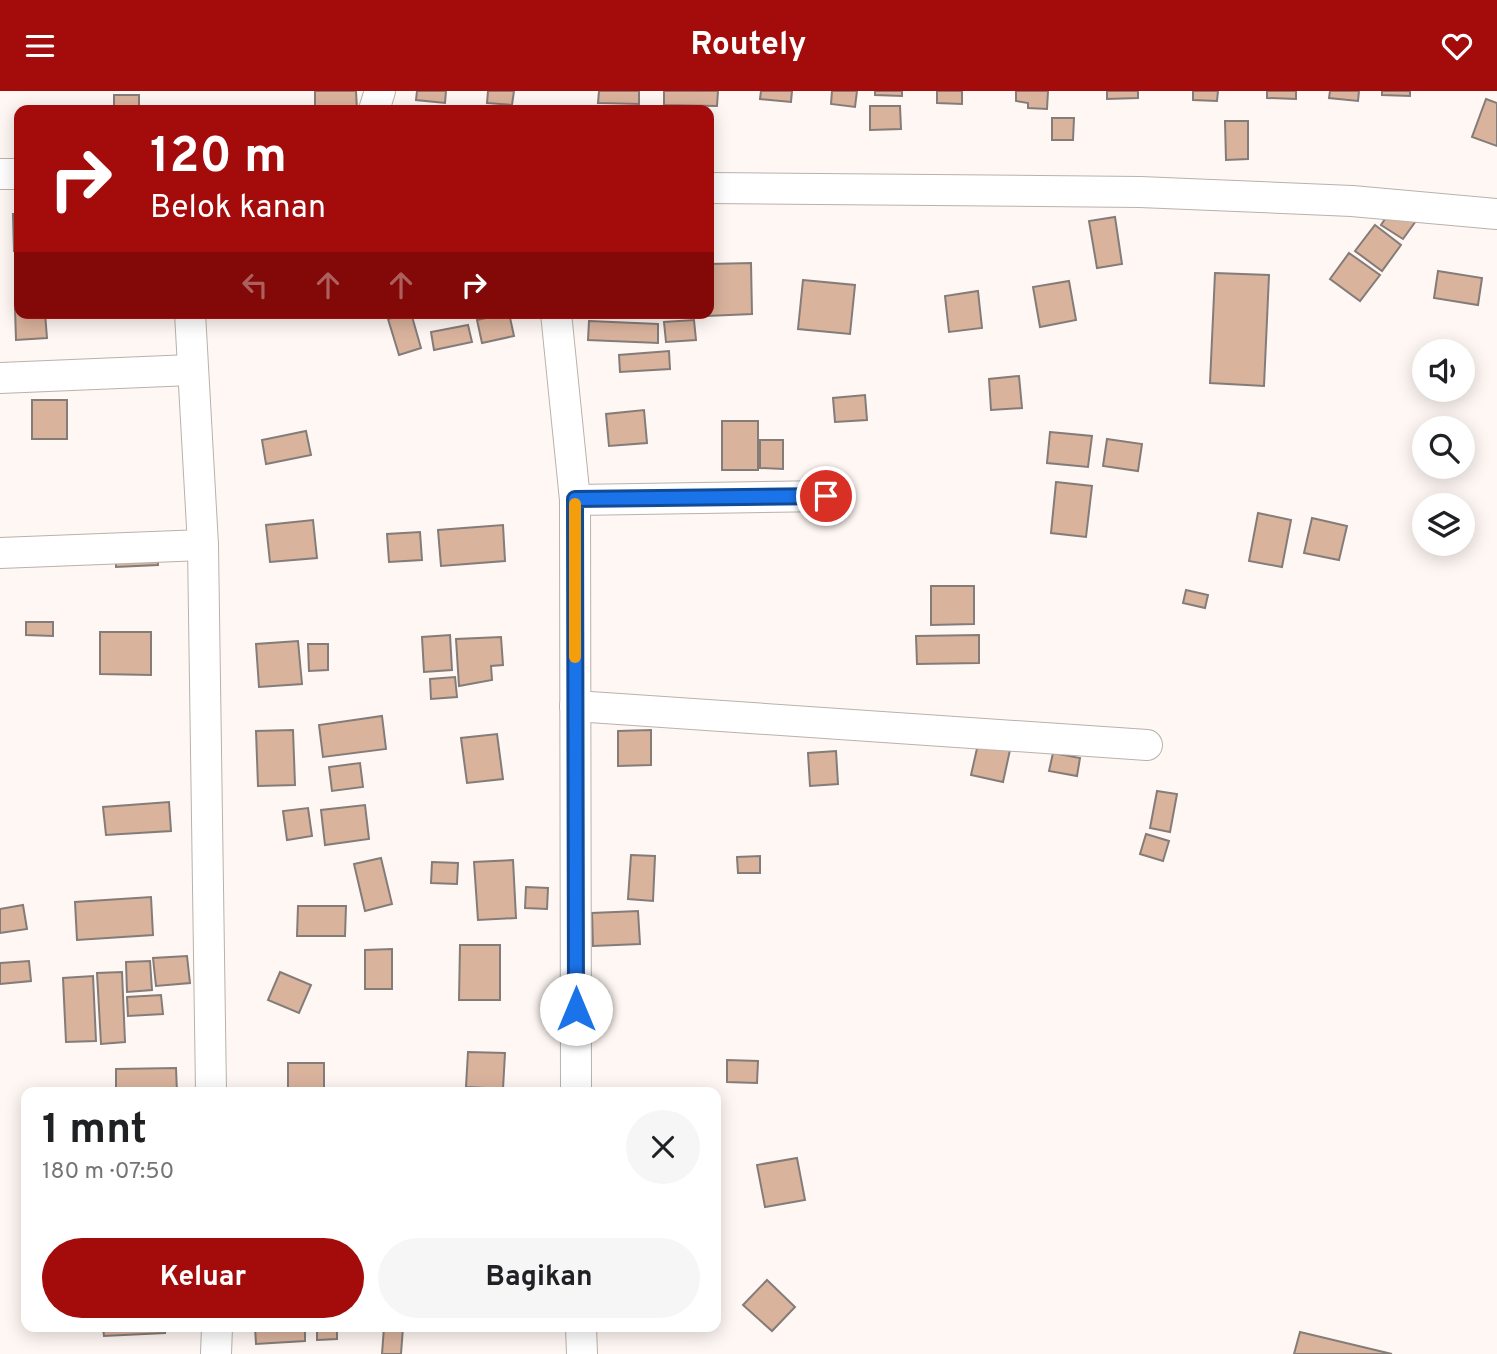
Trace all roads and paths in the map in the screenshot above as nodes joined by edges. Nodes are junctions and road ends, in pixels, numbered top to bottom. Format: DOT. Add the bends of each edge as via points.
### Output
graph roads {
  1 [pos="714,188"];
  2 [pos="1497,214"];
  3 [pos="190,319"];
  4 [pos="557,319"];
  5 [pos="191,370"];
  6 [pos="0,378"];
  7 [pos="826,496"];
  8 [pos="575,499"];
  9 [pos="203,545"];
  10 [pos="0,554"];
  11 [pos="575,706"];
  12 [pos="1147,745"];
  13 [pos="211,1087"];
  14 [pos="576,1087"];
  15 [pos="216,1332"];
  16 [pos="581,1332"];
  17 [pos="216,1354"];
  18 [pos="582,1354"];
  1 -- 2 [label="street" via="1140,192 1352,201"];
  3 -- 5 [label="street"];
  4 -- 8 [label="street"];
  5 -- 6 [label="street"];
  5 -- 9 [label="street"];
  7 -- 8 [label="street"];
  8 -- 11 [label="street"];
  9 -- 10 [label="street"];
  9 -- 13 [label="street"];
  11 -- 12 [label="street"];
  11 -- 14 [label="street"];
  15 -- 17 [label="street"];
  16 -- 18 [label="street"];
}
